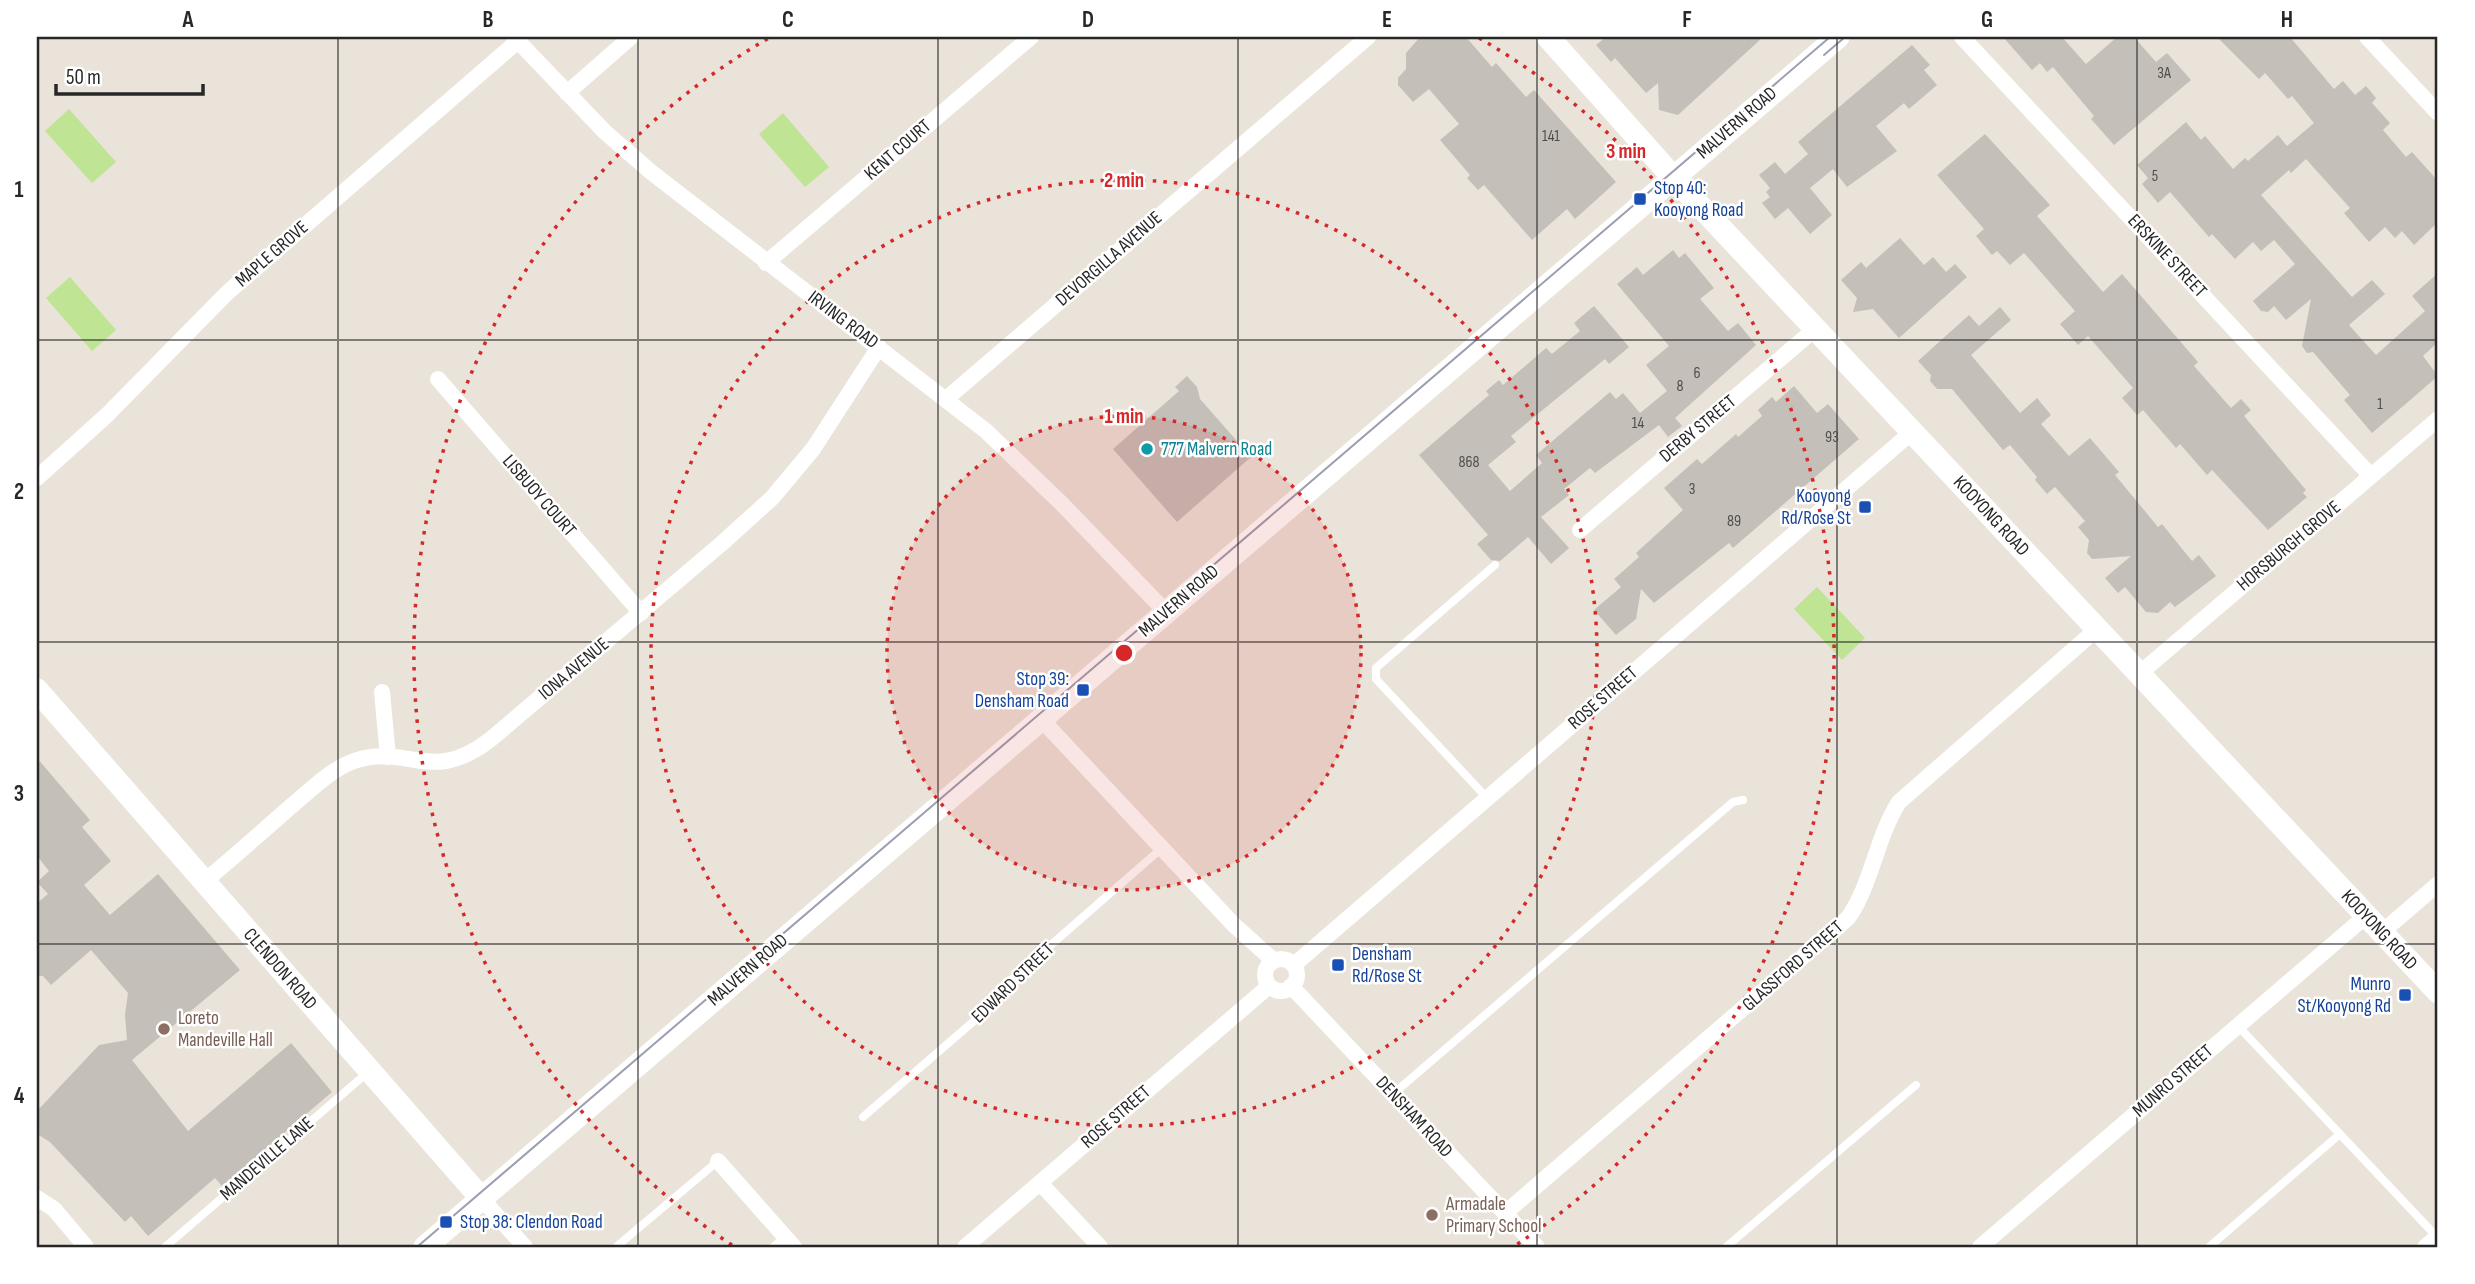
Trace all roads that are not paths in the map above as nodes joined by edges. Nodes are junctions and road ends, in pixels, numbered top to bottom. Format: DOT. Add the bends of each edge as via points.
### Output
graph roads {
  1 [pos="631,37"];
  2 [pos="1031,37"];
  3 [pos="1368,37"];
  4 [pos="1548,37"];
  5 [pos="1838,37"];
  6 [pos="1962,37"];
  7 [pos="2367,37"];
  8 [pos="516,39"];
  9 [pos="567,93"];
  10 [pos="2438,113"];
  11 [pos="1674,177"];
  12 [pos="766,263"];
  13 [pos="1815,329"];
  14 [pos="879,347"];
  15 [pos="438,379"];
  16 [pos="946,399"];
  17 [pos="2438,419"];
  18 [pos="1912,432"];
  19 [pos="2371,476"];
  20 [pos="37,478"];
  21 [pos="1580,530"];
  22 [pos="1495,565"];
  23 [pos="1166,612"];
  24 [pos="641,613"];
  25 [pos="2097,629"];
  26 [pos="2139,674"];
  27 [pos="37,690"];
  28 [pos="382,692"];
  29 [pos="1041,719"];
  30 [pos="388,757"];
  31 [pos="1488,798"];
  32 [pos="1743,800"];
  33 [pos="1162,848"];
  34 [pos="204,882"];
  35 [pos="2438,884"];
  36 [pos="2374,924"];
  37 [pos="1274,961"];
  38 [pos="1295,964"];
  39 [pos="1291,986"];
  40 [pos="1268,987"];
  41 [pos="2438,992"];
  42 [pos="2238,1026"];
  43 [pos="369,1071"];
  44 [pos="1916,1086"];
  45 [pos="1393,1094"];
  46 [pos="863,1117"];
  47 [pos="2340,1134"];
  48 [pos="718,1161"];
  49 [pos="1040,1183"];
  50 [pos="37,1198"];
  51 [pos="481,1198"];
  52 [pos="1504,1213"];
  53 [pos="2433,1240"];
  54 [pos="784,1244"];
  55 [pos="1987,1245"];
  56 [pos="86,1247"];
  57 [pos="165,1247"];
  58 [pos="425,1247"];
  59 [pos="525,1247"];
  60 [pos="616,1247"];
  61 [pos="965,1247"];
  62 [pos="1100,1247"];
  63 [pos="1536,1247"];
  64 [pos="1726,1247"];
  65 [pos="2209,1247"];
  1 -- 9 [label="street"];
  2 -- 12 [label="street, KENT COURT"];
  3 -- 16 [label="street, DEVORGILLA AVENUE"];
  4 -- 11 [label="street, KOOYONG ROAD"];
  5 -- 11 [label="street, MALVERN ROAD"];
  6 -- 19 [label="street, ERSKINE STREET"];
  7 -- 10 [label="street"];
  8 -- 9 [label="street, IRVING ROAD"];
  8 -- 20 [label="street, MAPLE GROVE" via="227,293 107,415"];
  9 -- 12 [label="street, IRVING ROAD" via="651,172"];
  11 -- 13 [label="street, KOOYONG ROAD"];
  11 -- 23 [label="street, MALVERN ROAD"];
  12 -- 14 [label="street, IRVING ROAD"];
  13 -- 18 [label="street, KOOYONG ROAD"];
  13 -- 21 [label="street, DERBY STREET"];
  14 -- 16 [label="street, IRVING ROAD"];
  14 -- 24 [label="street, IONA AVENUE" via="813,449 772,498"];
  15 -- 24 [label="street, LISBUOY COURT"];
  16 -- 23 [label="street, IRVING ROAD" via="1032,474"];
  17 -- 19 [label="street, HORSBURGH GROVE"];
  18 -- 25 [label="street, KOOYONG ROAD"];
  18 -- 31 [label="street, ROSE STREET"];
  19 -- 26 [label="street, HORSBURGH GROVE"];
  22 -- 31 [label="lane" via="1376,668 1376,678"];
  23 -- 29 [label="street, MALVERN ROAD"];
  24 -- 30 [label="street, IONA AVENUE" via="467,756 433,763"];
  25 -- 26 [label="street, KOOYONG ROAD"];
  25 -- 52 [label="street, GLASSFORD STREET" via="1899,802 1880,835 1848,918"];
  26 -- 36 [label="street, KOOYONG ROAD"];
  27 -- 34 [label="street, CLENDON ROAD"];
  28 -- 30 [label="street"];
  29 -- 33 [label="street"];
  29 -- 51 [label="street, MALVERN ROAD"];
  30 -- 34 [label="street, IONA AVENUE" via="361,759 331,773"];
  31 -- 38 [label="street, ROSE STREET"];
  32 -- 45 [label="lane" via="1732,802"];
  33 -- 37 [label="street"];
  33 -- 46 [label="lane, EDWARD STREET"];
  34 -- 43 [label="street, CLENDON ROAD"];
  35 -- 36 [label="street, MUNRO STREET"];
  36 -- 41 [label="street, KOOYONG ROAD"];
  36 -- 42 [label="street, MUNRO STREET"];
  37 -- 38 [label="street" via="1283,958"];
  37 -- 40 [label="street" via="1265,974"];
  38 -- 39 [label="street" via="1298,976"];
  39 -- 40 [label="street" via="1279,992"];
  39 -- 45 [label="street, DENSHAM ROAD"];
  40 -- 49 [label="street, ROSE STREET"];
  42 -- 47 [label="lane"];
  42 -- 55 [label="street, MUNRO STREET"];
  43 -- 51 [label="street, CLENDON ROAD"];
  43 -- 57 [label="lane, MANDEVILLE LANE"];
  44 -- 64 [label="lane"];
  45 -- 52 [label="street, DENSHAM ROAD"];
  47 -- 53 [label="lane"];
  47 -- 65 [label="lane"];
  48 -- 54 [label="street"];
  48 -- 60 [label="lane"];
  49 -- 61 [label="street, ROSE STREET"];
  49 -- 62 [label="street"];
  50 -- 56 [label="street" via="54,1209"];
  51 -- 58 [label="street, MALVERN ROAD"];
  51 -- 59 [label="street, CLENDON ROAD"];
  52 -- 63 [label="street, DENSHAM ROAD"];
}
